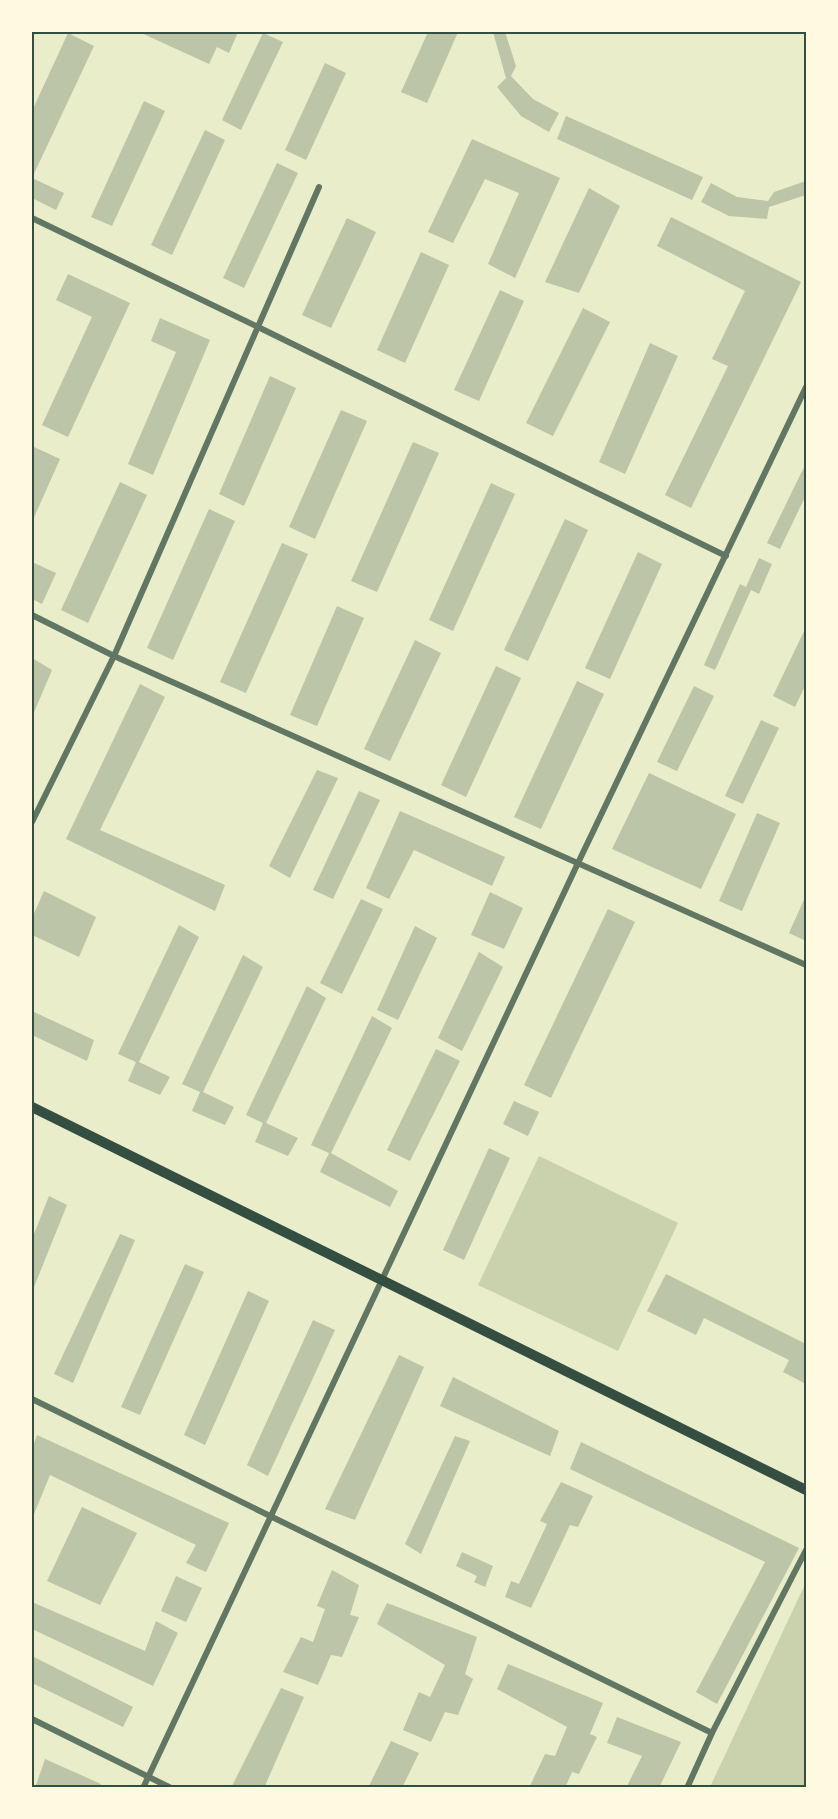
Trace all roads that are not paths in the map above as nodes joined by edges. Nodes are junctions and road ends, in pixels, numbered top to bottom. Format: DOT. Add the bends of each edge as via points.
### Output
graph roads {
  1 [pos="319,187"];
  2 [pos="32,218"];
  3 [pos="258,327"];
  4 [pos="807,387"];
  5 [pos="726,556"];
  6 [pos="32,615"];
  7 [pos="114,656"];
  8 [pos="32,822"];
  9 [pos="578,863"];
  10 [pos="807,965"];
  11 [pos="32,1107"];
  12 [pos="382,1280"];
  13 [pos="32,1399"];
  14 [pos="807,1490"];
  15 [pos="271,1516"];
  16 [pos="807,1550"];
  17 [pos="32,1719"];
  18 [pos="712,1733"];
  19 [pos="148,1775"];
  20 [pos="143,1788"];
  21 [pos="171,1788"];
  22 [pos="687,1788"];
  1 -- 3 [label="street"];
  2 -- 3 [label="street"];
  3 -- 5 [label="street"];
  3 -- 7 [label="street"];
  4 -- 5 [label="street"];
  5 -- 9 [label="street"];
  6 -- 7 [label="street"];
  7 -- 8 [label="street"];
  7 -- 9 [label="street"];
  9 -- 10 [label="street"];
  9 -- 12 [label="street"];
  11 -- 12 [label="main road"];
  12 -- 14 [label="main road"];
  12 -- 15 [label="street"];
  13 -- 15 [label="street"];
  15 -- 18 [label="street"];
  15 -- 19 [label="street"];
  16 -- 18 [label="street"];
  17 -- 19 [label="street"];
  18 -- 22 [label="street"];
  19 -- 20 [label="street"];
  19 -- 21 [label="street"];
}
